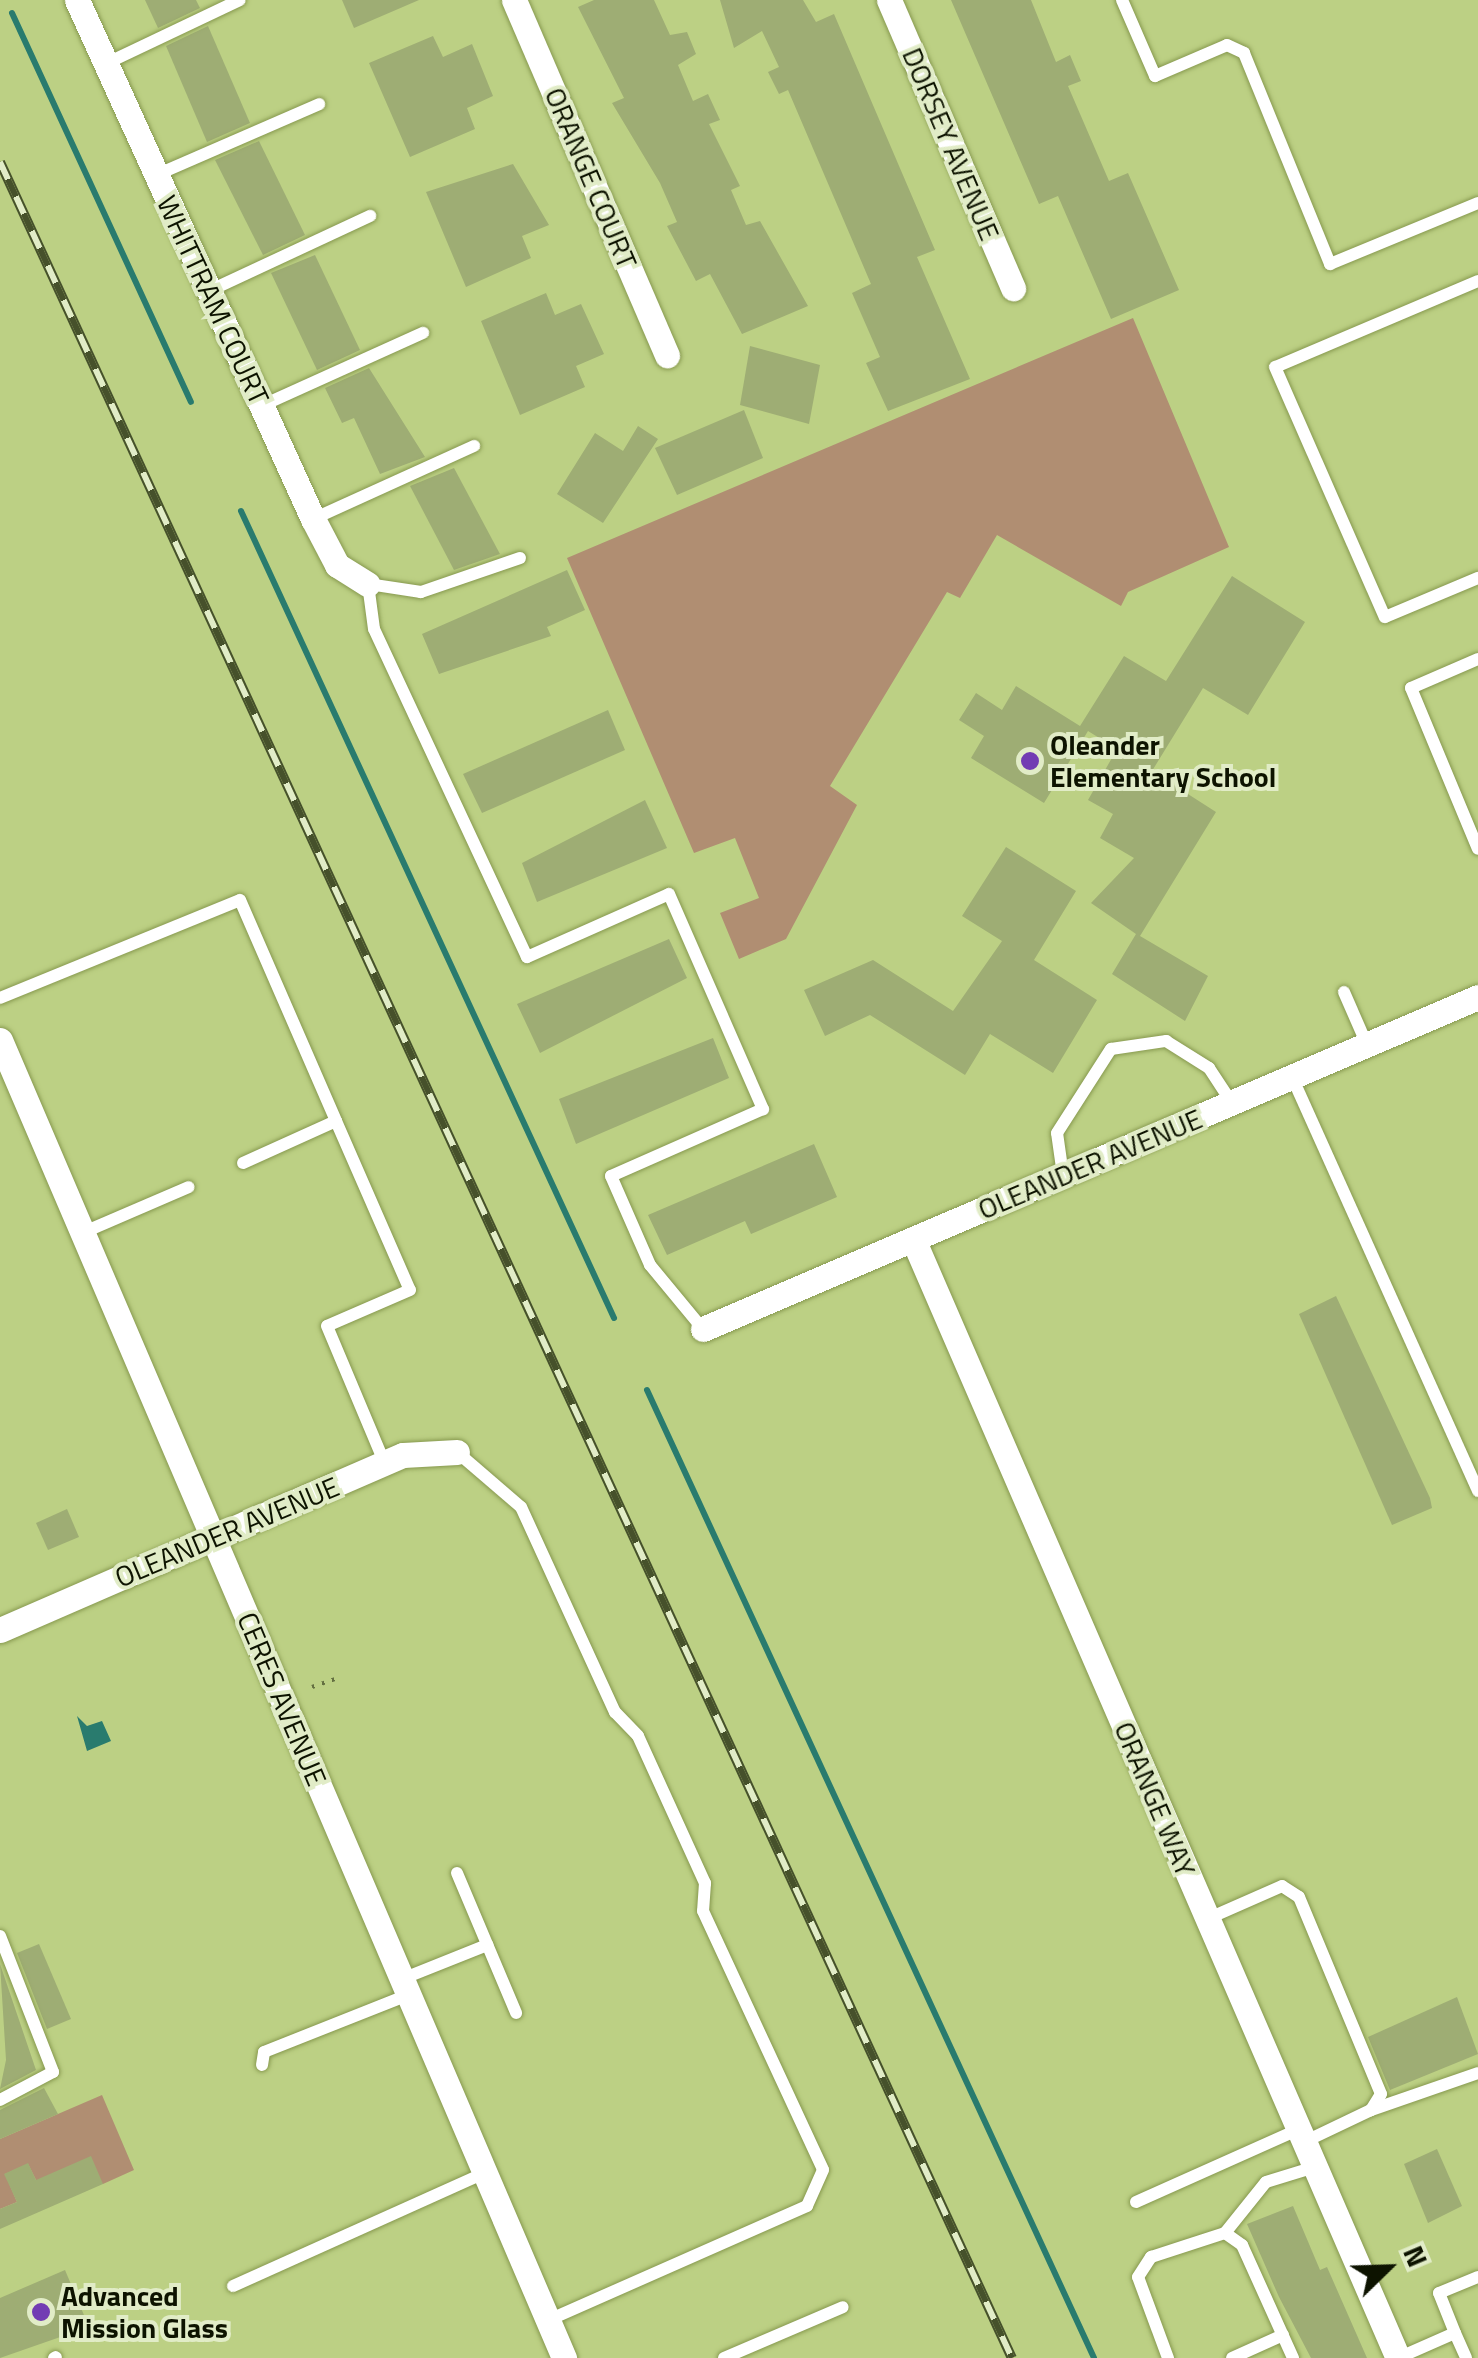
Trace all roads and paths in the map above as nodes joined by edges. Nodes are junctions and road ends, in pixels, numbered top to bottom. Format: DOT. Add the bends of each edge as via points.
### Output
graph roads {
  1 [pos="76,0"];
  2 [pos="240,0"];
  3 [pos="514,0"];
  4 [pos="890,0"];
  5 [pos="1122,0"];
  6 [pos="105,64"];
  7 [pos="320,104"];
  8 [pos="156,175"];
  9 [pos="1478,203"];
  10 [pos="370,216"];
  11 [pos="1478,281"];
  12 [pos="1014,288"];
  13 [pos="209,291"];
  14 [pos="423,333"];
  15 [pos="667,356"];
  16 [pos="262,406"];
  17 [pos="474,446"];
  18 [pos="313,518"];
  19 [pos="520,558"];
  20 [pos="1478,578"];
  21 [pos="368,584"];
  22 [pos="1478,659"];
  23 [pos="1478,850"];
  24 [pos="1344,992"];
  25 [pos="0,998"];
  26 [pos="1478,998"];
  27 [pos="0,1040"];
  28 [pos="1366,1045"];
  29 [pos="1292,1077"];
  30 [pos="1232,1103"];
  31 [pos="336,1121"];
  32 [pos="243,1163"];
  33 [pos="1063,1176"];
  34 [pos="190,1187"];
  35 [pos="82,1232"];
  36 [pos="913,1240"];
  37 [pos="703,1329"];
  38 [pos="458,1452"];
  39 [pos="384,1464"];
  40 [pos="1478,1491"];
  41 [pos="212,1538"];
  42 [pos="0,1630"];
  43 [pos="338,1678"];
  44 [pos="312,1687"];
  45 [pos="457,1873"];
  46 [pos="1207,1919"];
  47 [pos="0,1936"];
  48 [pos="487,1945"];
  49 [pos="405,1987"];
  50 [pos="516,2012"];
  51 [pos="262,2065"];
  52 [pos="1478,2073"];
  53 [pos="0,2100"];
  54 [pos="1371,2110"];
  55 [pos="1301,2136"];
  56 [pos="1315,2168"];
  57 [pos="485,2173"];
  58 [pos="1136,2202"];
  59 [pos="1225,2233"];
  60 [pos="1478,2276"];
  61 [pos="232,2286"];
  62 [pos="842,2307"];
  63 [pos="548,2320"];
  64 [pos="1454,2333"];
  65 [pos="1283,2335"];
  66 [pos="564,2358"];
  67 [pos="724,2358"];
  68 [pos="1168,2358"];
  69 [pos="1232,2358"];
  70 [pos="1294,2358"];
  71 [pos="1398,2358"];
  72 [pos="1466,2358"];
  1 -- 6 [label="street, WHITTRAM COURT"];
  2 -- 6 [label="lane"];
  3 -- 15 [label="street, ORANGE COURT"];
  4 -- 12 [label="street, DORSEY AVENUE"];
  5 -- 9 [label="lane" via="1156,76 1227,45 1244,53 1330,264"];
  6 -- 8 [label="street, WHITTRAM COURT"];
  7 -- 8 [label="lane"];
  8 -- 13 [label="street, WHITTRAM COURT"];
  10 -- 13 [label="lane"];
  11 -- 20 [label="lane" via="1275,367 1385,618"];
  13 -- 16 [label="street, WHITTRAM COURT"];
  14 -- 16 [label="lane"];
  16 -- 18 [label="street, WHITTRAM COURT"];
  17 -- 18 [label="lane"];
  18 -- 21 [label="street, WHITTRAM COURT" via="337,565"];
  19 -- 21 [label="lane" via="420,592"];
  21 -- 37 [label="lane" via="374,629 527,957 669,894 763,1109 611,1176 650,1264"];
  22 -- 23 [label="lane" via="1411,688"];
  24 -- 28 [label="lane"];
  25 -- 31 [label="lane" via="240,900"];
  26 -- 28 [label="street, OLEANDER AVENUE"];
  27 -- 35 [label="street, CERES AVENUE"];
  28 -- 29 [label="street, OLEANDER AVENUE"];
  29 -- 30 [label="street, OLEANDER AVENUE"];
  29 -- 40 [label="lane"];
  30 -- 33 [label="street, OLEANDER AVENUE"];
  30 -- 33 [label="lane" via="1209,1068 1166,1041 1111,1050 1058,1133"];
  31 -- 32 [label="lane"];
  31 -- 39 [label="lane" via="410,1290 327,1326"];
  33 -- 36 [label="street, OLEANDER AVENUE"];
  34 -- 35 [label="lane"];
  35 -- 41 [label="street, CERES AVENUE"];
  36 -- 37 [label="street, OLEANDER AVENUE"];
  36 -- 46 [label="street, ORANGE WAY"];
  38 -- 39 [label="street, OLEANDER AVENUE"];
  38 -- 63 [label="lane" via="522,1506 615,1712 646,1752 705,1883 703,1911 823,2170 807,2206"];
  39 -- 41 [label="street, OLEANDER AVENUE"];
  41 -- 42 [label="street, OLEANDER AVENUE"];
  41 -- 49 [label="street, CERES AVENUE"];
  43 -- 44 [label="path"];
  45 -- 48 [label="lane"];
  46 -- 54 [label="lane" via="1282,1886 1299,1897 1380,2094"];
  46 -- 55 [label="street, ORANGE WAY"];
  47 -- 53 [label="lane" via="53,2072"];
  48 -- 49 [label="lane"];
  48 -- 50 [label="lane"];
  49 -- 51 [label="lane" via="264,2052"];
  49 -- 57 [label="street, CERES AVENUE"];
  52 -- 54 [label="lane"];
  54 -- 55 [label="lane"];
  55 -- 56 [label="street, ORANGE WAY"];
  55 -- 58 [label="lane"];
  56 -- 59 [label="lane" via="1266,2182"];
  56 -- 71 [label="street, ORANGE WAY"];
  57 -- 61 [label="lane"];
  57 -- 63 [label="street, CERES AVENUE"];
  59 -- 65 [label="lane" via="1242,2245"];
  59 -- 68 [label="lane" via="1151,2257 1138,2277"];
  60 -- 64 [label="lane" via="1439,2293"];
  62 -- 67 [label="lane"];
  63 -- 66 [label="street, CERES AVENUE"];
  64 -- 71 [label="lane"];
  64 -- 72 [label="lane"];
  65 -- 69 [label="lane"];
  65 -- 70 [label="lane"];
}
